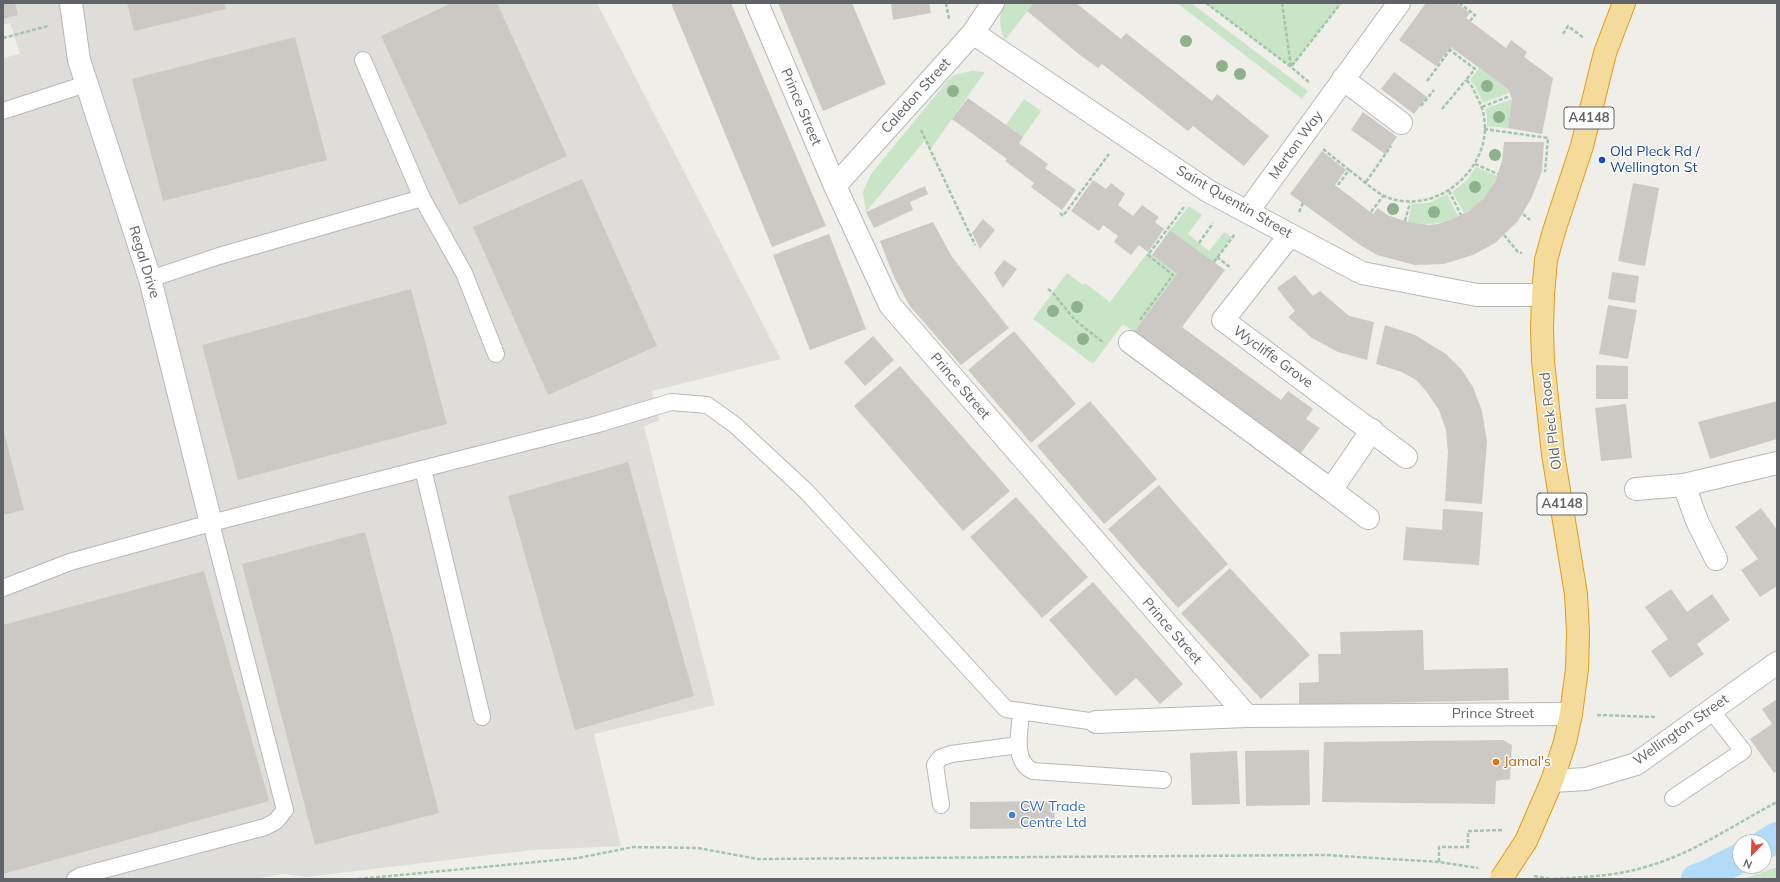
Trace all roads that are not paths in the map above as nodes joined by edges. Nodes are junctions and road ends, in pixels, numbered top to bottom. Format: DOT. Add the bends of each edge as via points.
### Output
graph roads {
  1 [pos="757,3"];
  2 [pos="993,3"];
  3 [pos="1399,3"];
  4 [pos="1624,3"];
  5 [pos="73,12"];
  6 [pos="972,33"];
  7 [pos="363,60"];
  8 [pos="1343,79"];
  9 [pos="86,84"];
  10 [pos="3,111"];
  11 [pos="1401,122"];
  12 [pos="835,186"];
  13 [pos="422,198"];
  14 [pos="1249,212"];
  15 [pos="1290,235"];
  16 [pos="150,279"];
  17 [pos="1542,295"];
  18 [pos="1134,332"];
  19 [pos="496,354"];
  20 [pos="1372,430"];
  21 [pos="1406,457"];
  22 [pos="1777,463"];
  23 [pos="423,469"];
  24 [pos="1684,485"];
  25 [pos="1636,488"];
  26 [pos="1331,490"];
  27 [pos="1368,518"];
  28 [pos="211,523"];
  29 [pos="1716,559"];
  30 [pos="3,588"];
  31 [pos="1777,663"];
  32 [pos="1021,712"];
  33 [pos="1571,714"];
  34 [pos="1706,714"];
  35 [pos="1247,716"];
  36 [pos="482,717"];
  37 [pos="1096,722"];
  38 [pos="1019,745"];
  39 [pos="1162,780"];
  40 [pos="1552,781"];
  41 [pos="1673,798"];
  42 [pos="941,805"];
  43 [pos="75,879"];
  44 [pos="1501,879"];
  1 -- 12 [label="street, Prince Street"];
  2 -- 6 [label="street, Caledon Street"];
  3 -- 8 [label="street, Merton Way"];
  4 -- 17 [label="highway, Old Pleck Road / A4148" via="1605,53 1582,146 1554,231 1546,260"];
  5 -- 9 [label="street, Regal Drive" via="79,60"];
  6 -- 12 [label="street, Caledon Street"];
  6 -- 14 [label="street, Saint Quentin Street" via="1200,186"];
  7 -- 13 [label="lane"];
  8 -- 11 [label="street"];
  8 -- 14 [label="street, Merton Way"];
  9 -- 10 [label="lane"];
  9 -- 16 [label="street, Regal Drive"];
  12 -- 35 [label="street, Prince Street" via="890,305"];
  13 -- 16 [label="lane" via="219,256"];
  13 -- 19 [label="lane" via="464,273"];
  14 -- 15 [label="street, Saint Quentin Street"];
  15 -- 17 [label="street, Saint Quentin Street" via="1362,273 1477,295"];
  15 -- 20 [label="street, Wycliffe Grove" via="1223,320"];
  16 -- 28 [label="street, Regal Drive"];
  17 -- 33 [label="highway, Old Pleck Road / A4148" via="1543,361 1553,454 1576,594 1577,669"];
  18 -- 26 [label="street"];
  20 -- 21 [label="street, Wycliffe Grove"];
  20 -- 26 [label="street"];
  22 -- 24 [label="street"];
  23 -- 28 [label="lane"];
  23 -- 32 [label="lane" via="598,424 671,402 707,405 735,425 807,492 1006,709"];
  23 -- 36 [label="lane"];
  24 -- 25 [label="street"];
  24 -- 29 [label="street" via="1697,521"];
  26 -- 27 [label="street"];
  28 -- 30 [label="lane" via="70,562"];
  28 -- 43 [label="lane" via="285,810 276,821 265,827"];
  31 -- 34 [label="street, Wellington Street"];
  32 -- 37 [label="lane"];
  32 -- 38 [label="lane"];
  33 -- 35 [label="street, Prince Street"];
  33 -- 40 [label="highway, Old Pleck Road / A4148"];
  34 -- 40 [label="street, Wellington Street" via="1636,764 1586,779"];
  34 -- 41 [label="lane" via="1743,750"];
  35 -- 37 [label="street, Prince Street"];
  38 -- 39 [label="lane" via="1020,757 1026,768 1033,771"];
  38 -- 42 [label="lane" via="951,754 940,758 935,765"];
  40 -- 44 [label="highway, Old Pleck Road / A4148, bridge" via="1526,841"];
}
